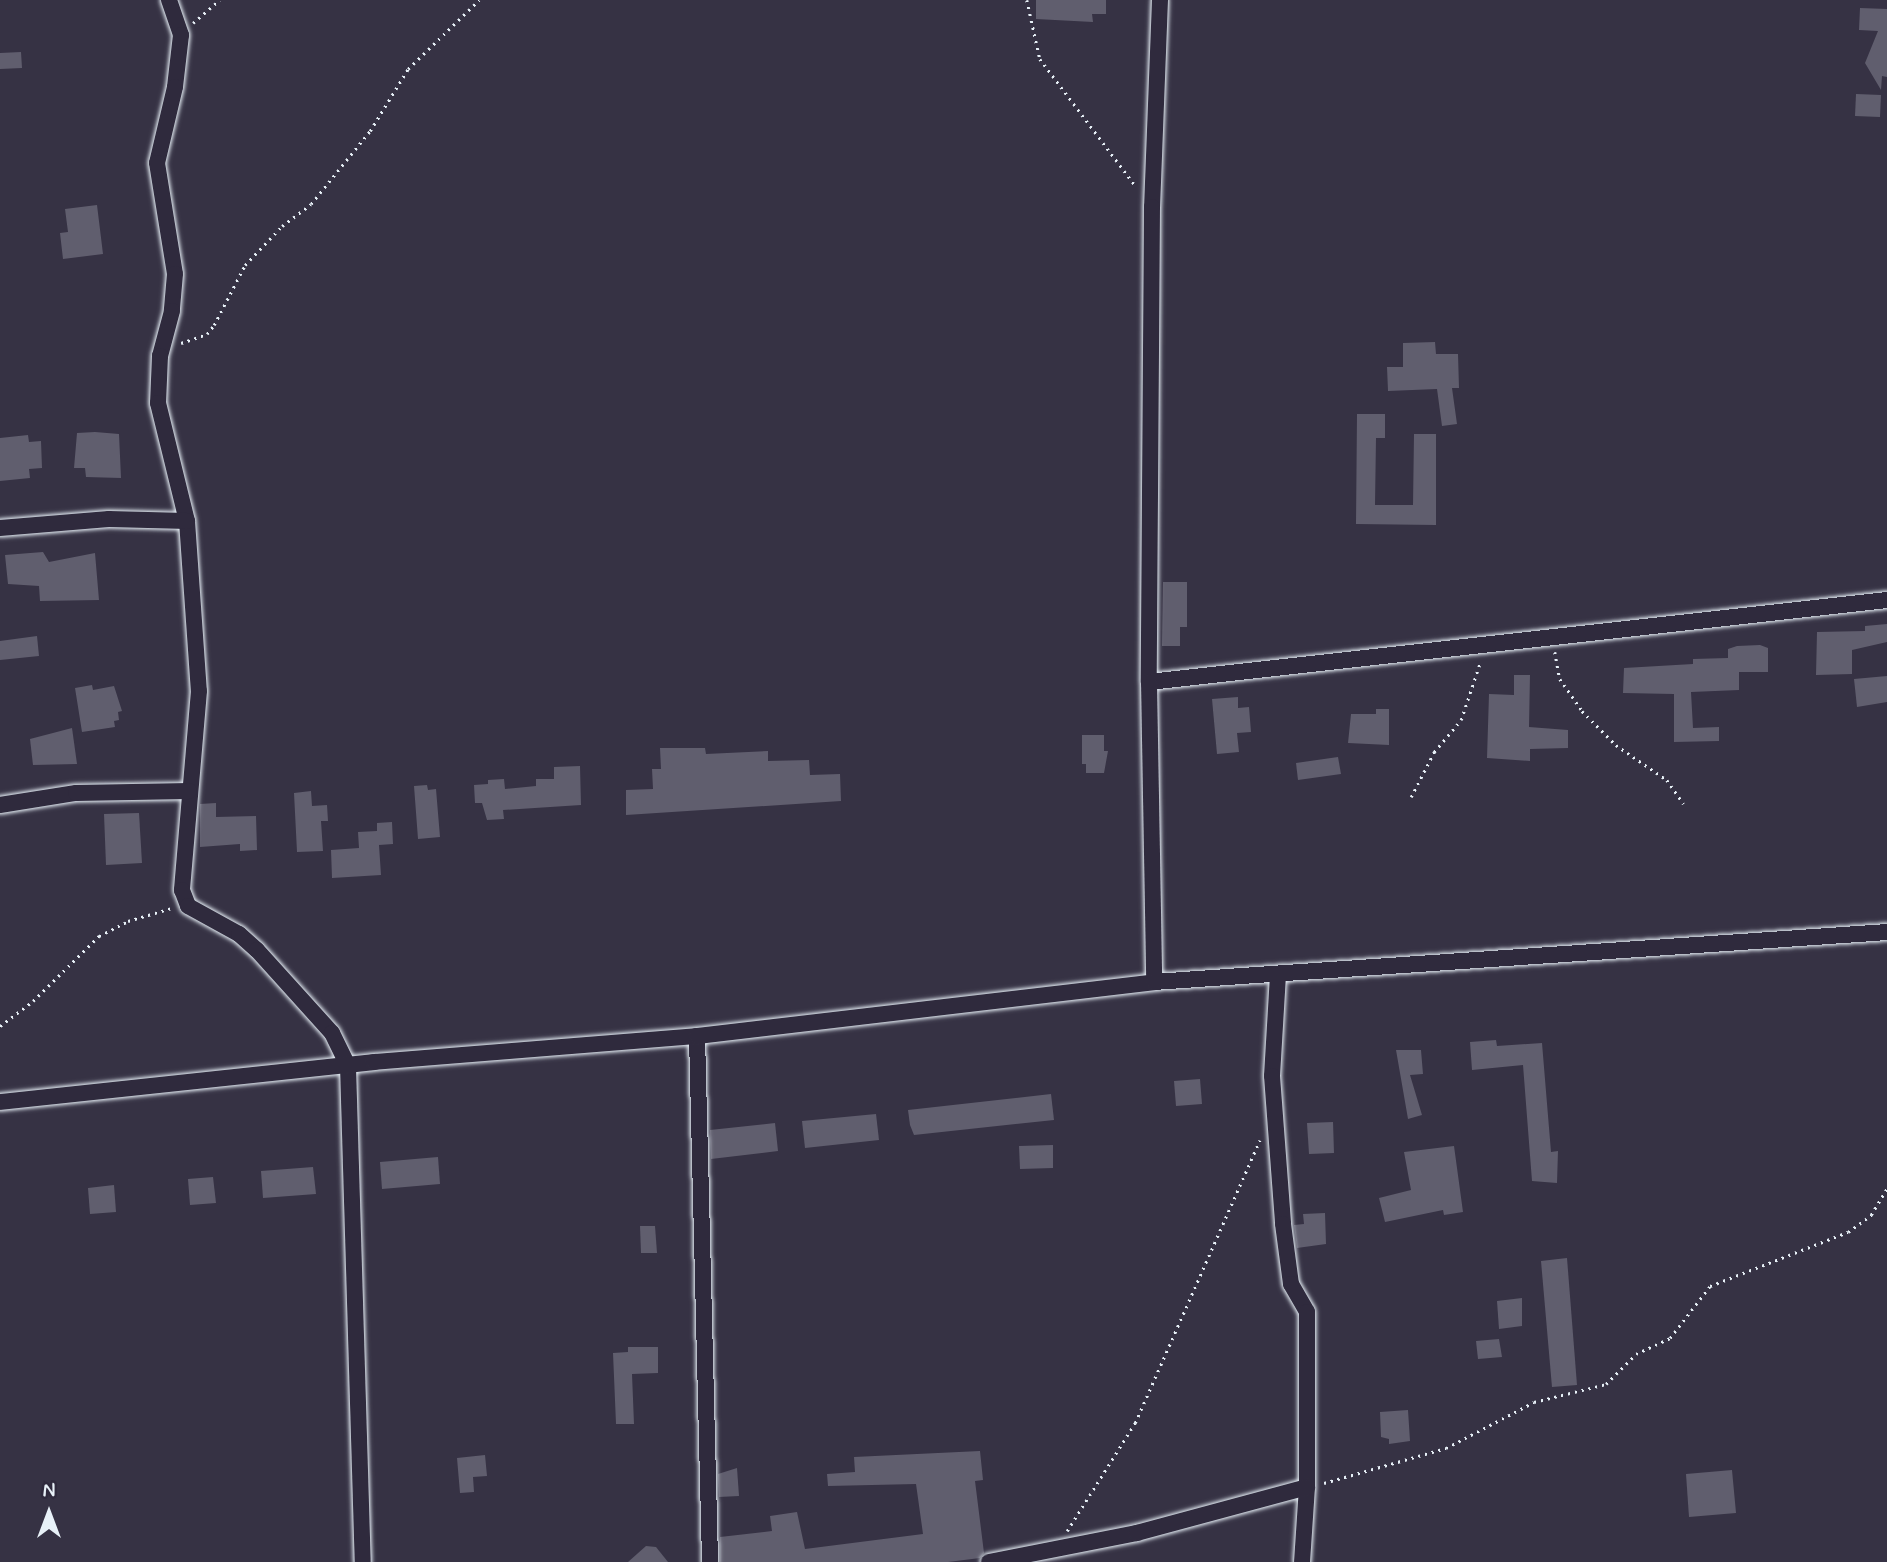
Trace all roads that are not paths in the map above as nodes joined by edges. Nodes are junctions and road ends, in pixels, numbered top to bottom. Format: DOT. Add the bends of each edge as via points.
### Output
graph roads {
  1 [pos="169,0"];
  2 [pos="1160,0"];
  3 [pos="187,521"];
  4 [pos="0,527"];
  5 [pos="1887,600"];
  6 [pos="1149,682"];
  7 [pos="189,791"];
  8 [pos="0,805"];
  9 [pos="1887,932"];
  10 [pos="1278,975"];
  11 [pos="1154,982"];
  12 [pos="697,1036"];
  13 [pos="348,1066"];
  14 [pos="0,1102"];
  15 [pos="1307,1487"];
  16 [pos="363,1562"];
  17 [pos="710,1562"];
  18 [pos="989,1562"];
  19 [pos="1302,1562"];
  1 -- 3 [label="street" via="181,36 175,88 157,163 175,274 158,402"];
  2 -- 6 [label="street" via="1152,207"];
  3 -- 4 [label="street" via="109,519"];
  3 -- 7 [label="street" via="199,691"];
  5 -- 6 [label="street"];
  6 -- 11 [label="street"];
  7 -- 8 [label="street" via="76,793"];
  7 -- 13 [label="street" via="181,881 186,904 249,942 332,1033"];
  9 -- 10 [label="street"];
  10 -- 11 [label="street"];
  10 -- 15 [label="street" via="1274,1114 1291,1284 1307,1312"];
  11 -- 12 [label="street"];
  12 -- 13 [label="street"];
  12 -- 17 [label="street"];
  13 -- 14 [label="street"];
  13 -- 16 [label="street"];
  15 -- 18 [label="street" via="1053,1551"];
  15 -- 19 [label="street"];
}
